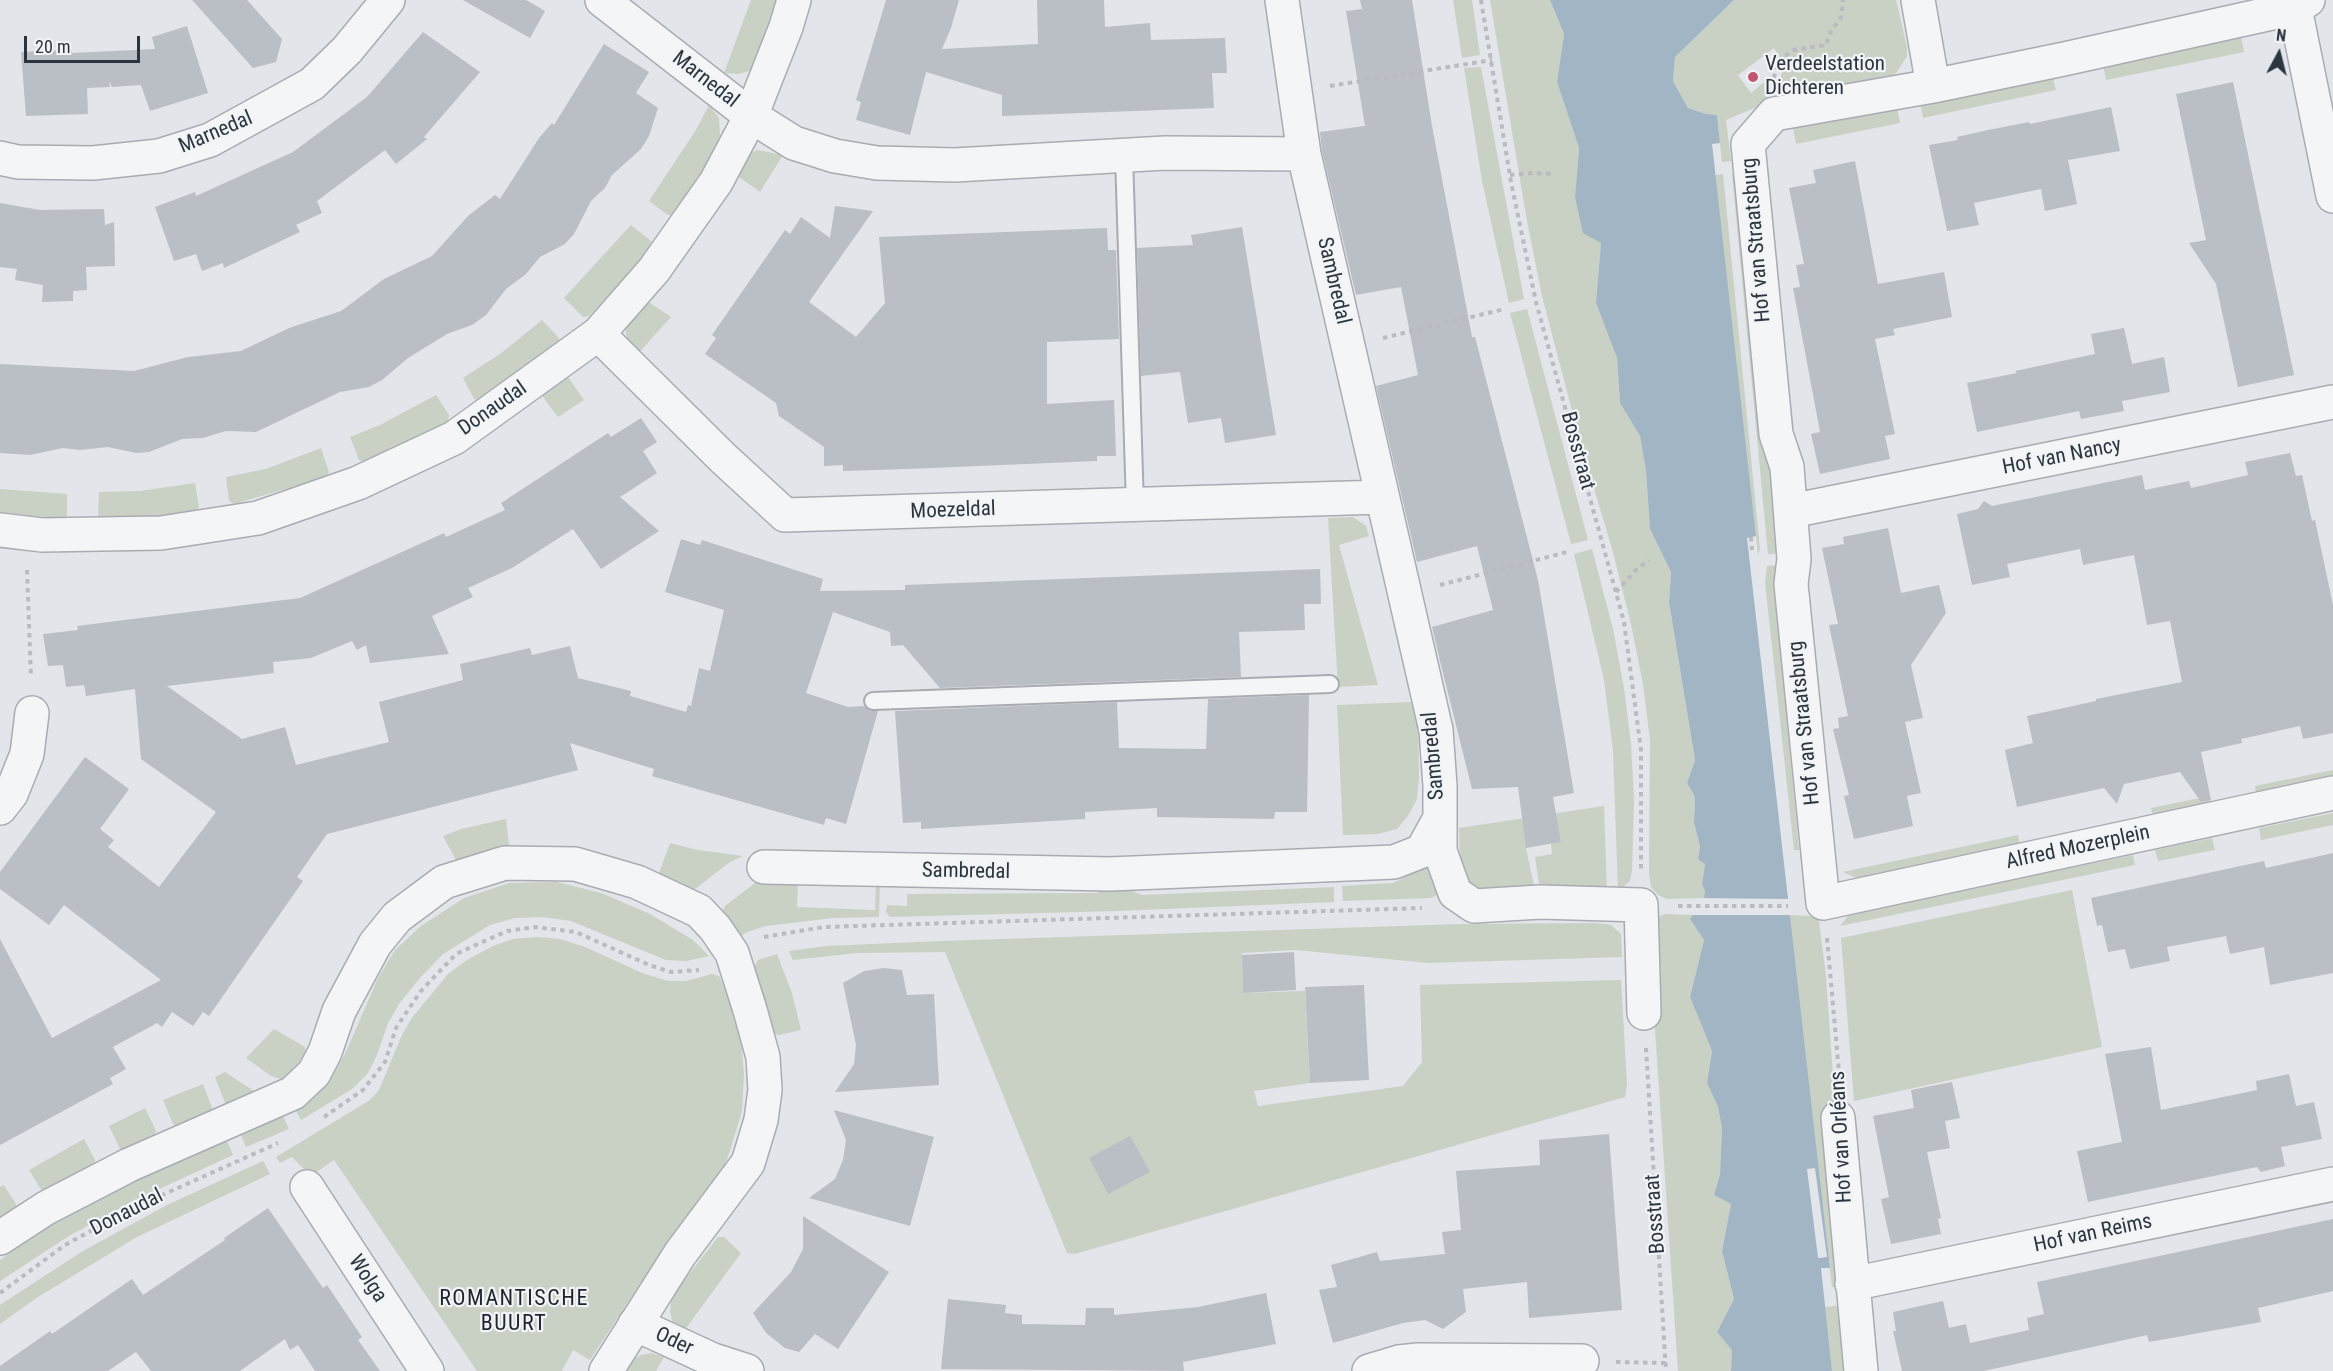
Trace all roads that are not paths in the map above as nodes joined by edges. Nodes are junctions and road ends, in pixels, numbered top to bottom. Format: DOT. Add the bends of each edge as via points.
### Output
graph roads {
  1 [pos="388,0"];
  2 [pos="602,0"];
  3 [pos="794,0"];
  4 [pos="1282,0"];
  5 [pos="1918,0"];
  6 [pos="2302,4"];
  7 [pos="1933,86"];
  8 [pos="751,116"];
  9 [pos="1304,154"];
  10 [pos="1124,156"];
  11 [pos="0,158"];
  12 [pos="2333,196"];
  13 [pos="598,334"];
  14 [pos="2333,402"];
  15 [pos="1381,497"];
  16 [pos="1135,506"];
  17 [pos="1791,511"];
  18 [pos="14,532"];
  19 [pos="1330,684"];
  20 [pos="873,701"];
  21 [pos="32,712"];
  22 [pos="2333,793"];
  23 [pos="0,808"];
  24 [pos="1438,820"];
  25 [pos="764,867"];
  26 [pos="1809,905"];
  27 [pos="1644,1013"];
  28 [pos="1838,1118"];
  29 [pos="2333,1184"];
  30 [pos="307,1187"];
  31 [pos="0,1238"];
  32 [pos="1852,1284"];
  33 [pos="635,1324"];
  34 [pos="1582,1361"];
  35 [pos="427,1371"];
  36 [pos="606,1371"];
  37 [pos="747,1371"];
  38 [pos="1369,1371"];
  39 [pos="1861,1371"];
  1 -- 11 [label="street, Marnedal" via="347,50 312,84 210,140 159,156 93,163 18,162"];
  2 -- 8 [label="street, Marnedal"];
  3 -- 8 [label="street, Donaudal"];
  4 -- 9 [label="street, Sambredal"];
  5 -- 7 [label="street"];
  6 -- 7 [label="street"];
  6 -- 12 [label="street"];
  7 -- 17 [label="street, Hof van Straatsburg" via="1774,114 1748,144 1776,434 1787,467"];
  8 -- 10 [label="street" via="794,143 877,163 955,165"];
  8 -- 13 [label="street, Donaudal" via="716,182 654,270"];
  9 -- 10 [label="street"];
  9 -- 15 [label="street, Sambredal"];
  10 -- 16 [label="lane"];
  13 -- 16 [label="street, Moezeldal" via="785,515"];
  13 -- 18 [label="street, Donaudal" via="454,438 358,483 258,518 161,532 42,536"];
  14 -- 17 [label="street, Hof van Nancy"];
  15 -- 16 [label="street, Moezeldal"];
  15 -- 24 [label="street, Sambredal" via="1436,730"];
  17 -- 26 [label="street, Hof van Straatsburg" via="1791,584"];
  19 -- 20 [label="lane"];
  21 -- 23 [label="street" via="27,754 11,794"];
  22 -- 26 [label="street, Alfred Mozerplein"];
  24 -- 25 [label="street, Sambredal" via="1422,850 1394,862 1110,874"];
  24 -- 27 [label="street" via="1440,851 1455,893 1474,906 1540,902 1641,905"];
  28 -- 32 [label="street, Hof van Orléans"];
  29 -- 32 [label="street, Hof van Reims"];
  30 -- 35 [label="street, Wolga"];
  31 -- 33 [label="street, Donaudal" via="46,1208 129,1166 293,1093 314,1073 339,1011 375,944 398,917 444,882 505,863 575,864 637,882 699,911 732,953 763,1057 765,1090 761,1120 748,1163 680,1254"];
  32 -- 39 [label="street, Hof van Orléans"];
  33 -- 36 [label="street, Donaudal"];
  33 -- 37 [label="street, Oder" via="713,1360"];
  34 -- 38 [label="street" via="1418,1360"];
}
